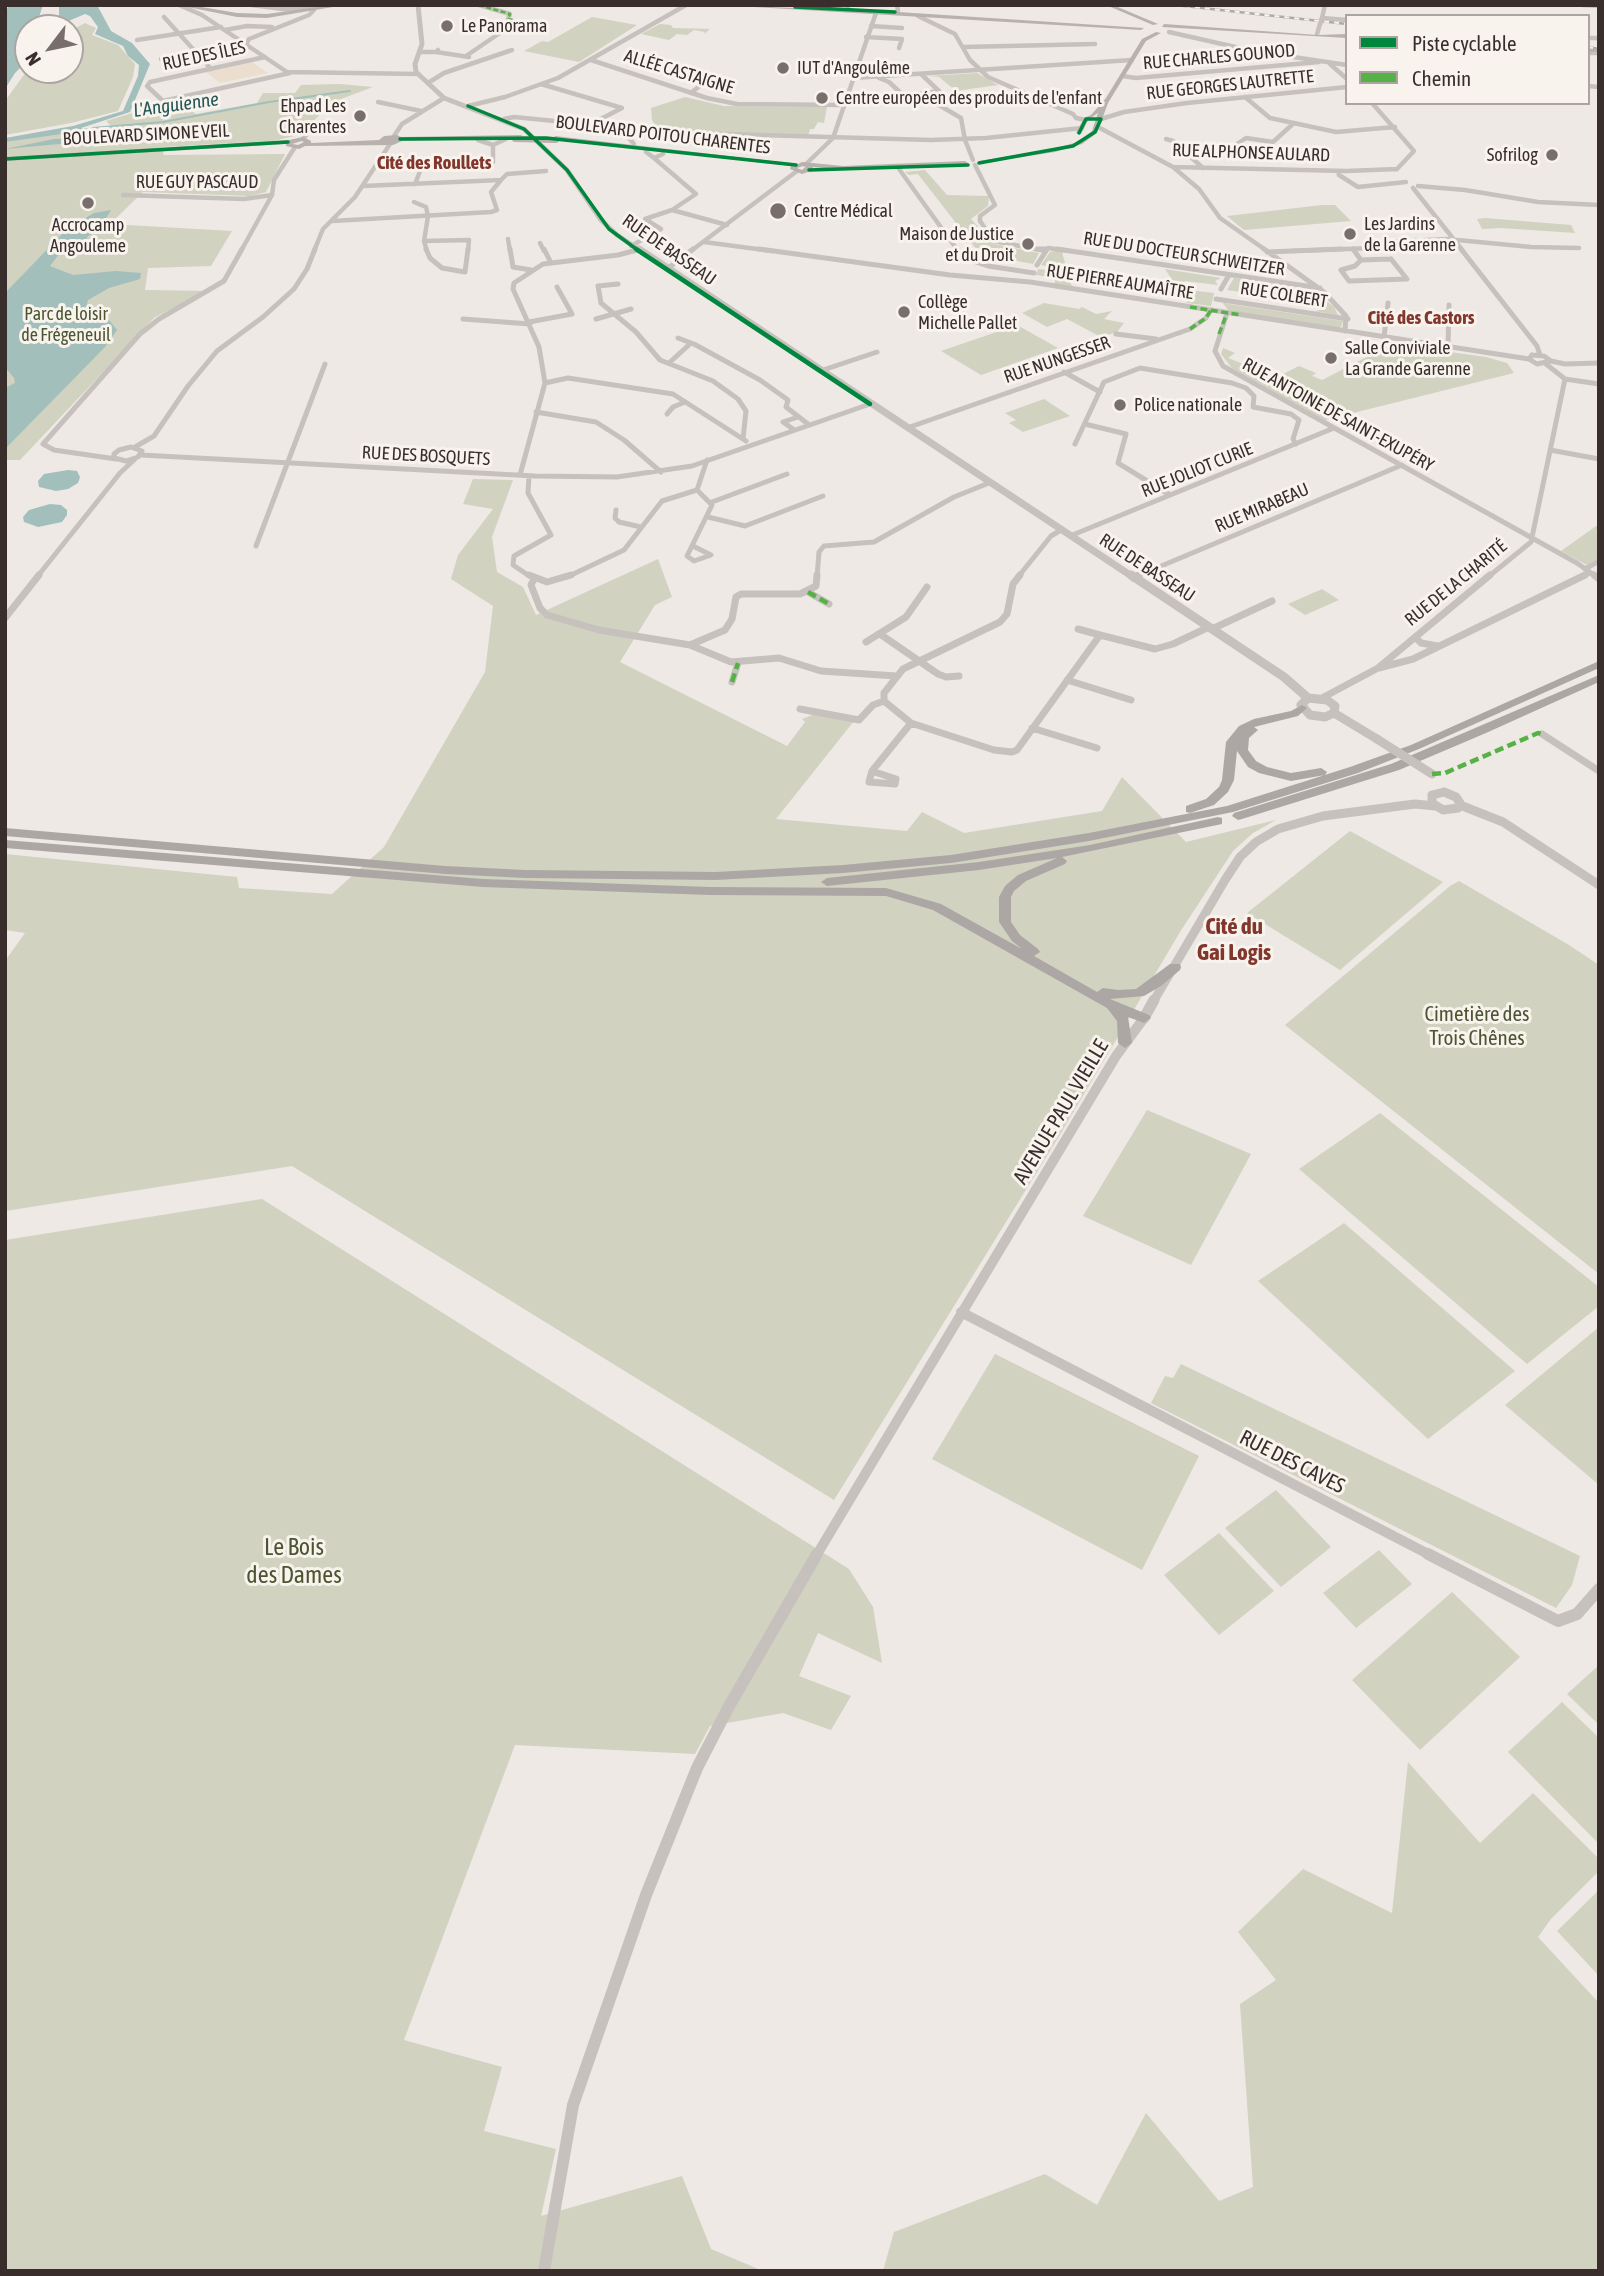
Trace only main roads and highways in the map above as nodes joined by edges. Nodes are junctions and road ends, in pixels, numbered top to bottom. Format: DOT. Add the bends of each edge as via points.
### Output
graph roads {
  1 [pos="179,5"];
  2 [pos="343,5"];
  3 [pos="722,5"];
  4 [pos="764,5"];
  5 [pos="1106,5"];
  6 [pos="796,6"];
  7 [pos="848,7"];
  8 [pos="897,11"];
  9 [pos="1155,24"];
  10 [pos="1143,26"];
  11 [pos="1164,26"];
  12 [pos="1170,31"];
  13 [pos="1158,33"];
  14 [pos="1317,35"];
  15 [pos="1345,37"];
  16 [pos="1144,40"];
  17 [pos="1106,100"];
  18 [pos="1102,116"];
  19 [pos="1084,124"];
  20 [pos="1095,131"];
  21 [pos="518,138"];
  22 [pos="556,139"];
  23 [pos="395,140"];
  24 [pos="1018,154"];
  25 [pos="5,160"];
  26 [pos="973,162"];
  27 [pos="808,167"];
  28 [pos="795,168"];
  29 [pos="1599,664"];
  30 [pos="1599,678"];
  31 [pos="1461,727"];
  32 [pos="1179,830"];
  33 [pos="5,832"];
  34 [pos="5,844"];
  35 [pos="843,869"];
  36 [pos="641,888"];
  37 [pos="1175,967"];
  38 [pos="1105,998"];
  39 [pos="1145,1015"];
  40 [pos="1125,1043"];
  1 -- 2 [label="main road" via="252,16"];
  3 -- 8 [label="main road"];
  4 -- 6 [label="main road"];
  5 -- 9 [label="main road"];
  5 -- 10 [label="main road"];
  6 -- 7 [label="main road"];
  7 -- 8 [label="main road"];
  8 -- 10 [label="main road"];
  8 -- 10 [label="main road" via="918,16"];
  9 -- 10 [label="main road"];
  9 -- 11 [label="main road"];
  10 -- 13 [label="main road"];
  10 -- 16 [label="main road"];
  11 -- 12 [label="main road"];
  11 -- 14 [label="main road"];
  12 -- 13 [label="main road"];
  12 -- 14 [label="main road"];
  13 -- 16 [label="main road"];
  14 -- 15 [label="main road"];
  16 -- 17 [label="main road"];
  17 -- 18 [label="main road"];
  17 -- 19 [label="main road"];
  18 -- 19 [label="main road"];
  18 -- 20 [label="main road"];
  19 -- 20 [label="main road"];
  19 -- 24 [label="main road" via="1056,146"];
  20 -- 26 [label="main road" via="1063,149"];
  21 -- 22 [label="main road, BOULEVARD POITOU CHARENTES, bridge"];
  21 -- 23 [label="main road, BOULEVARD POITOU CHARENTES"];
  21 -- 23 [label="main road, BOULEVARD POITOU CHARENTES"];
  22 -- 28 [label="main road, BOULEVARD POITOU CHARENTES"];
  22 -- 28 [label="main road, BOULEVARD POITOU CHARENTES"];
  23 -- 25 [label="main road, BOULEVARD SIMONE VEIL"];
  24 -- 26 [label="main road"];
  26 -- 27 [label="main road"];
  26 -- 27 [label="main road" via="899,169"];
  27 -- 28 [label="main road"];
  29 -- 31 [label="highway"];
  30 -- 32 [label="highway" via="1363,778"];
  31 -- 35 [label="highway" via="1354,770 1229,809 1012,850"];
  31 -- 35 [label="highway" via="1354,764 1305,775 1278,775 1245,757 1242,742 1249,732 1264,725 1307,707 1243,728 1232,742 1224,789 1200,806 1086,832"];
  32 -- 36 [label="highway" via="1090,849 922,873 739,887"];
  32 -- 38 [label="highway" via="1051,863 1022,877 1005,897 1005,922 1016,938"];
  33 -- 35 [label="highway" via="525,874 716,876"];
  34 -- 36 [label="highway" via="430,879"];
  36 -- 38 [label="highway" via="864,890 914,898 937,906"];
  37 -- 38 [label="highway" via="1139,993"];
  38 -- 39 [label="highway"];
  38 -- 40 [label="highway" via="1123,1020"];
}
